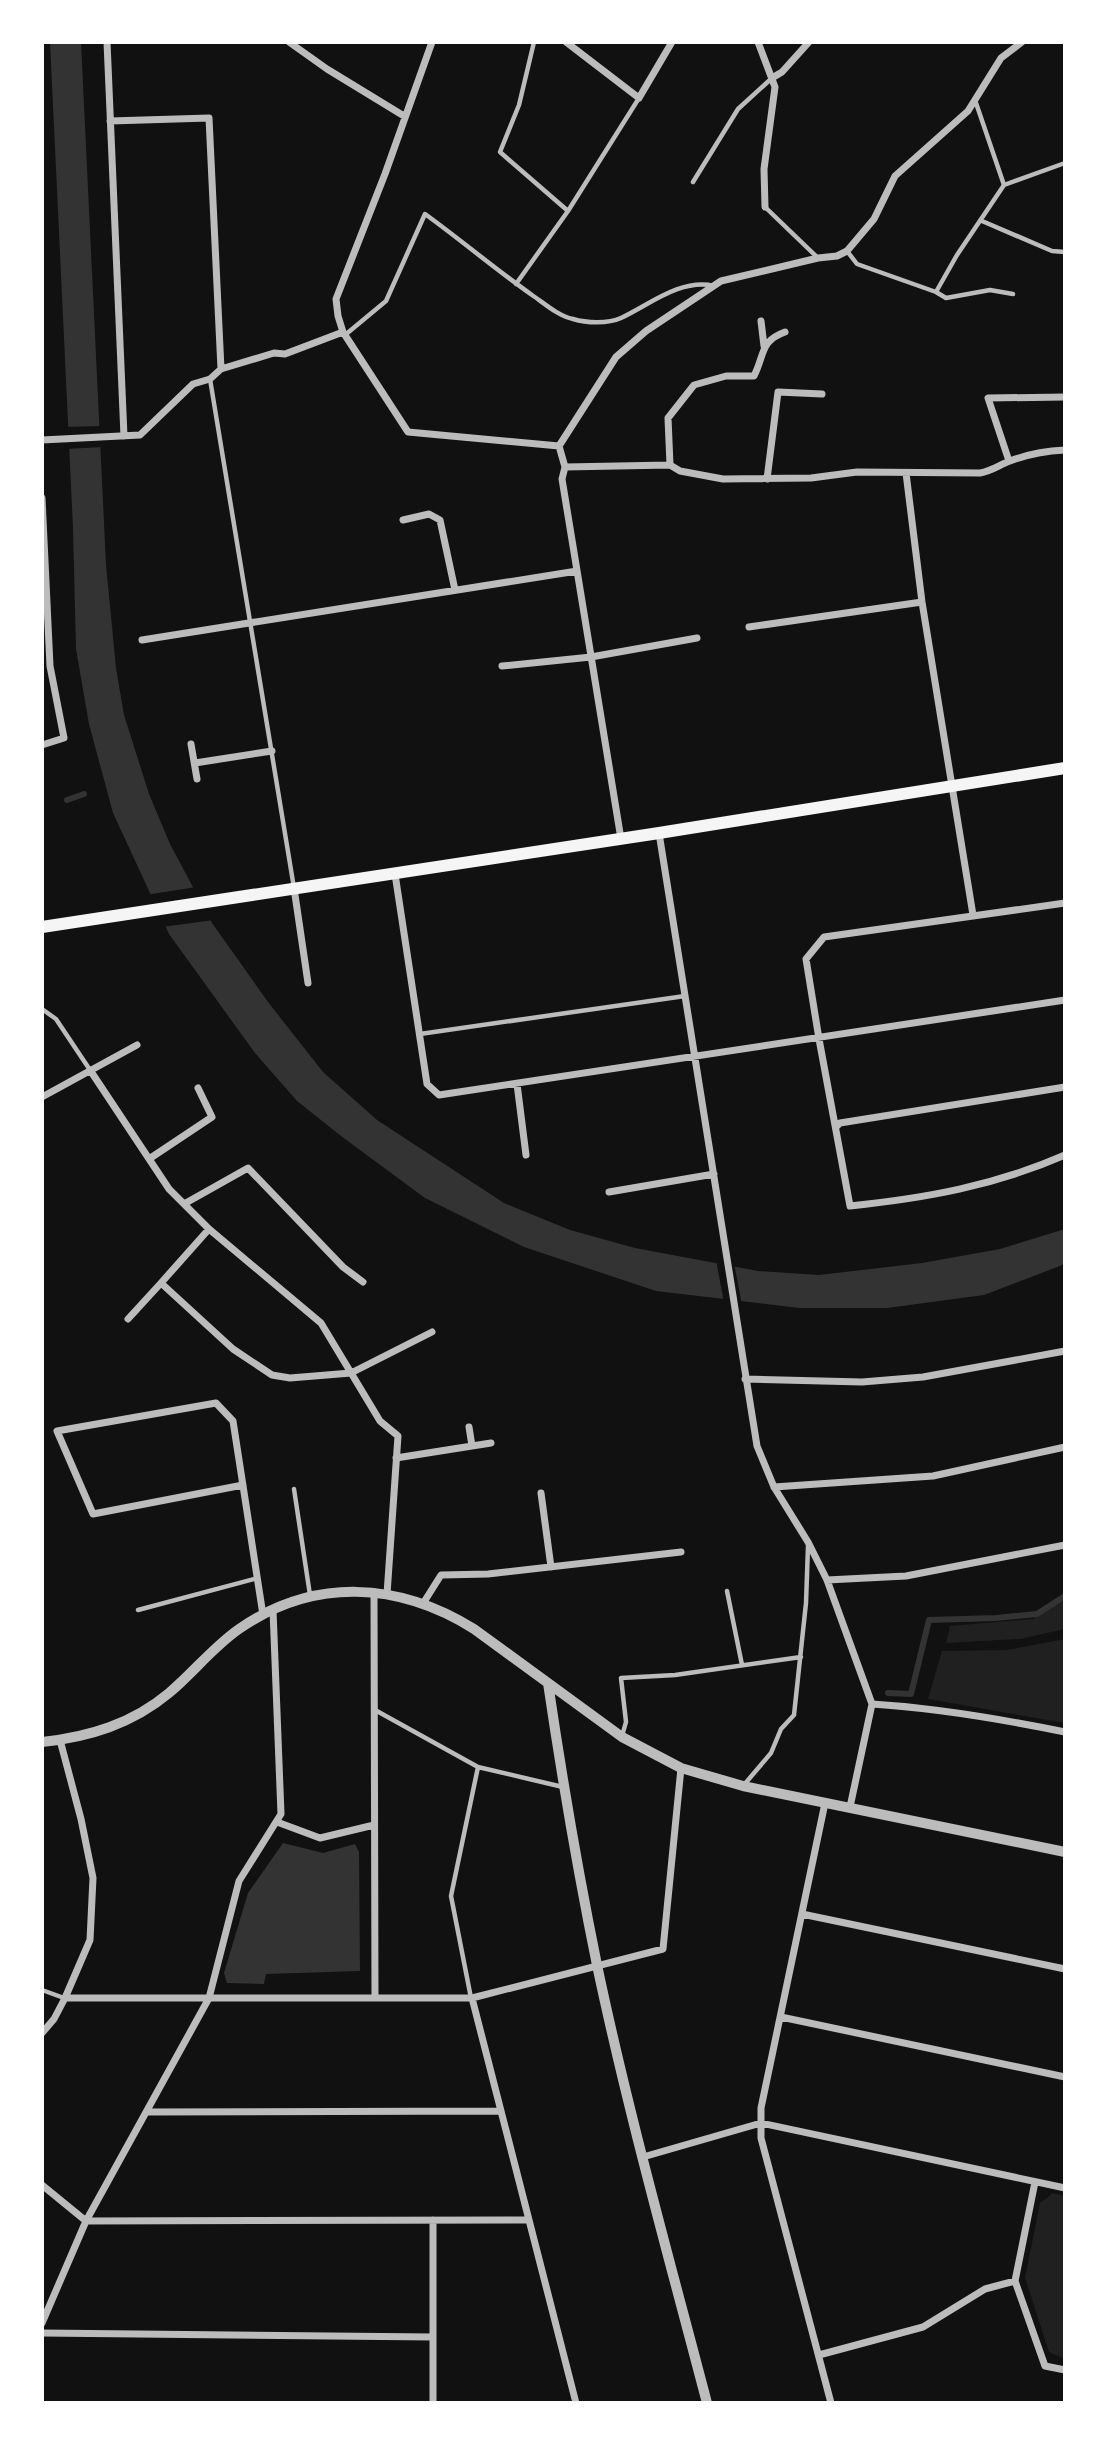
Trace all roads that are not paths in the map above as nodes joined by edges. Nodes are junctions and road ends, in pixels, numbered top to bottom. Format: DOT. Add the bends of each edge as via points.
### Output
graph roads {
  1 [pos="107,42"];
  2 [pos="289,42"];
  3 [pos="432,42"];
  4 [pos="534,42"];
  5 [pos="566,42"];
  6 [pos="672,42"];
  7 [pos="758,42"];
  8 [pos="809,42"];
  9 [pos="1022,42"];
  10 [pos="772,78"];
  11 [pos="639,98"];
  12 [pos="975,100"];
  13 [pos="404,116"];
  14 [pos="110,121"];
  15 [pos="1065,163"];
  16 [pos="693,182"];
  17 [pos="1004,185"];
  18 [pos="765,207"];
  19 [pos="568,211"];
  20 [pos="982,221"];
  21 [pos="847,251"];
  22 [pos="1065,252"];
  23 [pos="818,258"];
  24 [pos="516,284"];
  25 [pos="714,286"];
  26 [pos="936,292"];
  27 [pos="1013,294"];
  28 [pos="761,321"];
  29 [pos="785,332"];
  30 [pos="344,334"];
  31 [pos="764,346"];
  32 [pos="221,369"];
  33 [pos="210,379"];
  34 [pos="822,394"];
  35 [pos="1065,397"];
  36 [pos="124,436"];
  37 [pos="42,440"];
  38 [pos="559,446"];
  39 [pos="1065,450"];
  40 [pos="1009,461"];
  41 [pos="670,465"];
  42 [pos="565,467"];
  43 [pos="906,473"];
  44 [pos="767,479"];
  45 [pos="42,498"];
  46 [pos="403,520"];
  47 [pos="577,570"];
  48 [pos="455,590"];
  49 [pos="922,602"];
  50 [pos="249,622"];
  51 [pos="749,627"];
  52 [pos="697,638"];
  53 [pos="142,640"];
  54 [pos="591,657"];
  55 [pos="502,666"];
  56 [pos="191,744"];
  57 [pos="42,745"];
  58 [pos="272,751"];
  59 [pos="195,763"];
  60 [pos="1065,768"];
  61 [pos="197,779"];
  62 [pos="952,787"];
  63 [pos="659,833"];
  64 [pos="621,839"];
  65 [pos="395,874"];
  66 [pos="294,888"];
  67 [pos="1065,903"];
  68 [pos="973,915"];
  69 [pos="42,927"];
  70 [pos="308,983"];
  71 [pos="685,996"];
  72 [pos="1065,1000"];
  73 [pos="42,1009"];
  74 [pos="419,1034"];
  75 [pos="818,1039"];
  76 [pos="137,1045"];
  77 [pos="695,1057"];
  78 [pos="90,1070"];
  79 [pos="517,1084"];
  80 [pos="1065,1087"];
  81 [pos="198,1088"];
  82 [pos="42,1097"];
  83 [pos="836,1127"];
  84 [pos="526,1155"];
  85 [pos="1065,1155"];
  86 [pos="149,1159"];
  87 [pos="714,1174"];
  88 [pos="609,1192"];
  89 [pos="184,1203"];
  90 [pos="209,1229"];
  91 [pos="363,1282"];
  92 [pos="161,1283"];
  93 [pos="128,1319"];
  94 [pos="432,1332"];
  95 [pos="1065,1352"];
  96 [pos="351,1373"];
  97 [pos="745,1379"];
  98 [pos="469,1427"];
  99 [pos="491,1443"];
  100 [pos="472,1446"];
  101 [pos="1065,1447"];
  102 [pos="396,1458"];
  103 [pos="243,1485"];
  104 [pos="774,1487"];
  105 [pos="294,1489"];
  106 [pos="541,1493"];
  107 [pos="808,1542"];
  108 [pos="1065,1545"];
  109 [pos="681,1552"];
  110 [pos="551,1567"];
  111 [pos="258,1578"];
  112 [pos="827,1580"];
  113 [pos="727,1591"];
  114 [pos="374,1592"];
  115 [pos="387,1594"];
  116 [pos="310,1597"];
  117 [pos="424,1602"];
  118 [pos="138,1609"];
  119 [pos="268,1612"];
  120 [pos="801,1657"];
  121 [pos="742,1665"];
  122 [pos="548,1683"];
  123 [pos="872,1704"];
  124 [pos="373,1709"];
  125 [pos="1065,1732"];
  126 [pos="622,1737"];
  127 [pos="60,1740"];
  128 [pos="42,1742"];
  129 [pos="478,1767"];
  130 [pos="681,1768"];
  131 [pos="743,1786"];
  132 [pos="564,1787"];
  133 [pos="825,1802"];
  134 [pos="850,1807"];
  135 [pos="277,1822"];
  136 [pos="374,1825"];
  137 [pos="1065,1852"];
  138 [pos="802,1914"];
  139 [pos="597,1967"];
  140 [pos="1065,1969"];
  141 [pos="42,1990"];
  142 [pos="65,1998"];
  143 [pos="209,1998"];
  144 [pos="374,1998"];
  145 [pos="472,1998"];
  146 [pos="780,2017"];
  147 [pos="42,2033"];
  148 [pos="1065,2077"];
  149 [pos="500,2111"];
  150 [pos="147,2112"];
  151 [pos="761,2123"];
  152 [pos="643,2157"];
  153 [pos="1035,2182"];
  154 [pos="42,2185"];
  155 [pos="1065,2189"];
  156 [pos="433,2220"];
  157 [pos="528,2220"];
  158 [pos="86,2221"];
  159 [pos="1015,2281"];
  160 [pos="42,2323"];
  161 [pos="42,2333"];
  162 [pos="433,2337"];
  163 [pos="819,2356"];
  164 [pos="1065,2370"];
  165 [pos="433,2403"];
  166 [pos="576,2403"];
  167 [pos="707,2403"];
  168 [pos="831,2403"];
  1 -- 14 [label="street"];
  2 -- 13 [label="street"];
  3 -- 13 [label="street"];
  4 -- 19 [label="lane" via="519,106 500,152"];
  5 -- 11 [label="street"];
  6 -- 11 [label="street"];
  7 -- 10 [label="street"];
  8 -- 10 [label="street"];
  9 -- 12 [label="street" via="1000,58"];
  10 -- 16 [label="lane" via="738,109"];
  10 -- 18 [label="street"];
  11 -- 19 [label="lane"];
  12 -- 17 [label="lane"];
  12 -- 21 [label="street" via="894,176 874,219"];
  13 -- 30 [label="street" via="336,299"];
  14 -- 32 [label="street" via="209,118"];
  14 -- 36 [label="street"];
  15 -- 17 [label="lane"];
  17 -- 20 [label="lane"];
  18 -- 23 [label="lane"];
  19 -- 24 [label="lane"];
  20 -- 22 [label="lane" via="1052,251"];
  20 -- 26 [label="lane"];
  21 -- 23 [label="street"];
  21 -- 26 [label="lane" via="857,264"];
  23 -- 25 [label="street"];
  24 -- 25 [label="lane" via="571,319 592,322 618,320 688,286"];
  24 -- 30 [label="lane" via="425,214 386,301"];
  25 -- 38 [label="street" via="616,357"];
  26 -- 27 [label="lane" via="946,299 990,290"];
  28 -- 31 [label="street"];
  29 -- 31 [label="street" via="771,337"];
  30 -- 32 [label="street"];
  30 -- 38 [label="street" via="408,432"];
  31 -- 41 [label="street" via="754,376 726,376 694,385 668,418"];
  32 -- 33 [label="street"];
  33 -- 36 [label="street" via="193,384 140,435"];
  33 -- 50 [label="lane"];
  34 -- 44 [label="street" via="778,392"];
  35 -- 40 [label="street" via="988,398"];
  36 -- 37 [label="street"];
  38 -- 42 [label="street"];
  39 -- 40 [label="street"];
  40 -- 43 [label="street" via="980,473"];
  41 -- 42 [label="street"];
  41 -- 44 [label="street" via="723,479"];
  42 -- 47 [label="street" via="562,479"];
  43 -- 44 [label="street"];
  43 -- 49 [label="street"];
  45 -- 57 [label="street" via="50,666 64,738"];
  46 -- 48 [label="street" via="429,514 440,520"];
  47 -- 48 [label="street"];
  47 -- 54 [label="street"];
  48 -- 50 [label="street"];
  49 -- 51 [label="street"];
  49 -- 62 [label="street"];
  50 -- 53 [label="street"];
  50 -- 58 [label="lane"];
  52 -- 54 [label="street"];
  54 -- 55 [label="street"];
  54 -- 64 [label="street"];
  56 -- 59 [label="street"];
  58 -- 59 [label="street"];
  58 -- 66 [label="lane"];
  59 -- 61 [label="street"];
  60 -- 62 [label="main road"];
  62 -- 63 [label="main road"];
  62 -- 68 [label="street"];
  63 -- 64 [label="main road"];
  63 -- 71 [label="street"];
  64 -- 65 [label="main road"];
  65 -- 66 [label="main road"];
  65 -- 74 [label="street"];
  66 -- 69 [label="main road"];
  66 -- 70 [label="street"];
  67 -- 68 [label="street"];
  68 -- 75 [label="street" via="824,937 806,959"];
  71 -- 74 [label="lane"];
  71 -- 77 [label="street"];
  72 -- 75 [label="street"];
  73 -- 78 [label="lane" via="56,1019"];
  74 -- 79 [label="street" via="427,1084 439,1095"];
  75 -- 77 [label="street"];
  75 -- 83 [label="street"];
  76 -- 78 [label="street"];
  77 -- 79 [label="street"];
  77 -- 87 [label="street"];
  78 -- 82 [label="street"];
  78 -- 86 [label="street"];
  79 -- 84 [label="street"];
  80 -- 83 [label="street"];
  81 -- 86 [label="street" via="212,1117"];
  83 -- 85 [label="street" via="850,1206 968,1189"];
  86 -- 89 [label="street"];
  87 -- 88 [label="street"];
  87 -- 97 [label="street"];
  89 -- 90 [label="street"];
  89 -- 91 [label="street" via="248,1168"];
  90 -- 92 [label="street"];
  90 -- 96 [label="street" via="321,1323"];
  92 -- 93 [label="street"];
  92 -- 96 [label="street" via="233,1349 272,1375"];
  94 -- 96 [label="street"];
  95 -- 97 [label="street" via="911,1378 862,1382"];
  96 -- 102 [label="street" via="380,1421 398,1436"];
  97 -- 104 [label="street" via="757,1446"];
  98 -- 100 [label="street"];
  99 -- 100 [label="street"];
  100 -- 102 [label="street"];
  101 -- 104 [label="street" via="933,1476"];
  102 -- 115 [label="street"];
  103 -- 103 [label="street" via="233,1421 216,1403 57,1431 93,1514"];
  103 -- 111 [label="street"];
  104 -- 107 [label="street"];
  105 -- 116 [label="lane"];
  106 -- 110 [label="street"];
  107 -- 112 [label="street"];
  107 -- 120 [label="lane"];
  108 -- 112 [label="street" via="906,1576"];
  109 -- 110 [label="street"];
  110 -- 117 [label="street" via="441,1575"];
  111 -- 118 [label="lane"];
  111 -- 119 [label="street"];
  112 -- 123 [label="street"];
  113 -- 121 [label="lane"];
  114 -- 115 [label="street"];
  114 -- 116 [label="street"];
  114 -- 124 [label="street"];
  115 -- 117 [label="street"];
  116 -- 119 [label="street"];
  117 -- 122 [label="street" via="474,1629"];
  119 -- 127 [label="street" via="222,1643 146,1710 92,1734"];
  119 -- 135 [label="street" via="281,1814"];
  120 -- 121 [label="lane"];
  120 -- 131 [label="lane" via="794,1715"];
  121 -- 126 [label="lane" via="621,1678 626,1721"];
  122 -- 126 [label="street"];
  122 -- 132 [label="street"];
  123 -- 125 [label="street" via="983,1716"];
  123 -- 134 [label="street"];
  124 -- 129 [label="lane"];
  124 -- 136 [label="street"];
  126 -- 130 [label="street"];
  127 -- 128 [label="street"];
  127 -- 142 [label="street" via="93,1878 90,1940"];
  129 -- 132 [label="lane"];
  129 -- 145 [label="lane" via="451,1896"];
  130 -- 131 [label="street"];
  130 -- 139 [label="street" via="663,1950"];
  131 -- 133 [label="street"];
  132 -- 139 [label="street"];
  133 -- 134 [label="street"];
  133 -- 138 [label="street"];
  134 -- 137 [label="street"];
  135 -- 136 [label="street" via="320,1838"];
  135 -- 143 [label="street" via="239,1881"];
  136 -- 144 [label="street"];
  138 -- 140 [label="street"];
  138 -- 146 [label="street"];
  139 -- 145 [label="street"];
  139 -- 152 [label="street"];
  141 -- 142 [label="lane"];
  142 -- 143 [label="street"];
  142 -- 147 [label="street"];
  143 -- 144 [label="street"];
  143 -- 150 [label="street"];
  144 -- 145 [label="street"];
  145 -- 149 [label="street"];
  146 -- 148 [label="street"];
  146 -- 151 [label="street"];
  149 -- 150 [label="street"];
  149 -- 157 [label="street"];
  150 -- 158 [label="street"];
  151 -- 152 [label="street"];
  151 -- 153 [label="street"];
  151 -- 163 [label="street" via="761,2138"];
  152 -- 167 [label="street"];
  153 -- 155 [label="street"];
  153 -- 159 [label="street"];
  154 -- 158 [label="street"];
  156 -- 157 [label="street"];
  156 -- 158 [label="street"];
  156 -- 162 [label="street"];
  157 -- 166 [label="street"];
  158 -- 160 [label="street"];
  159 -- 163 [label="street" via="985,2289 923,2327"];
  159 -- 164 [label="street" via="1045,2366"];
  161 -- 162 [label="street"];
  162 -- 165 [label="street"];
  163 -- 168 [label="street"];
}
